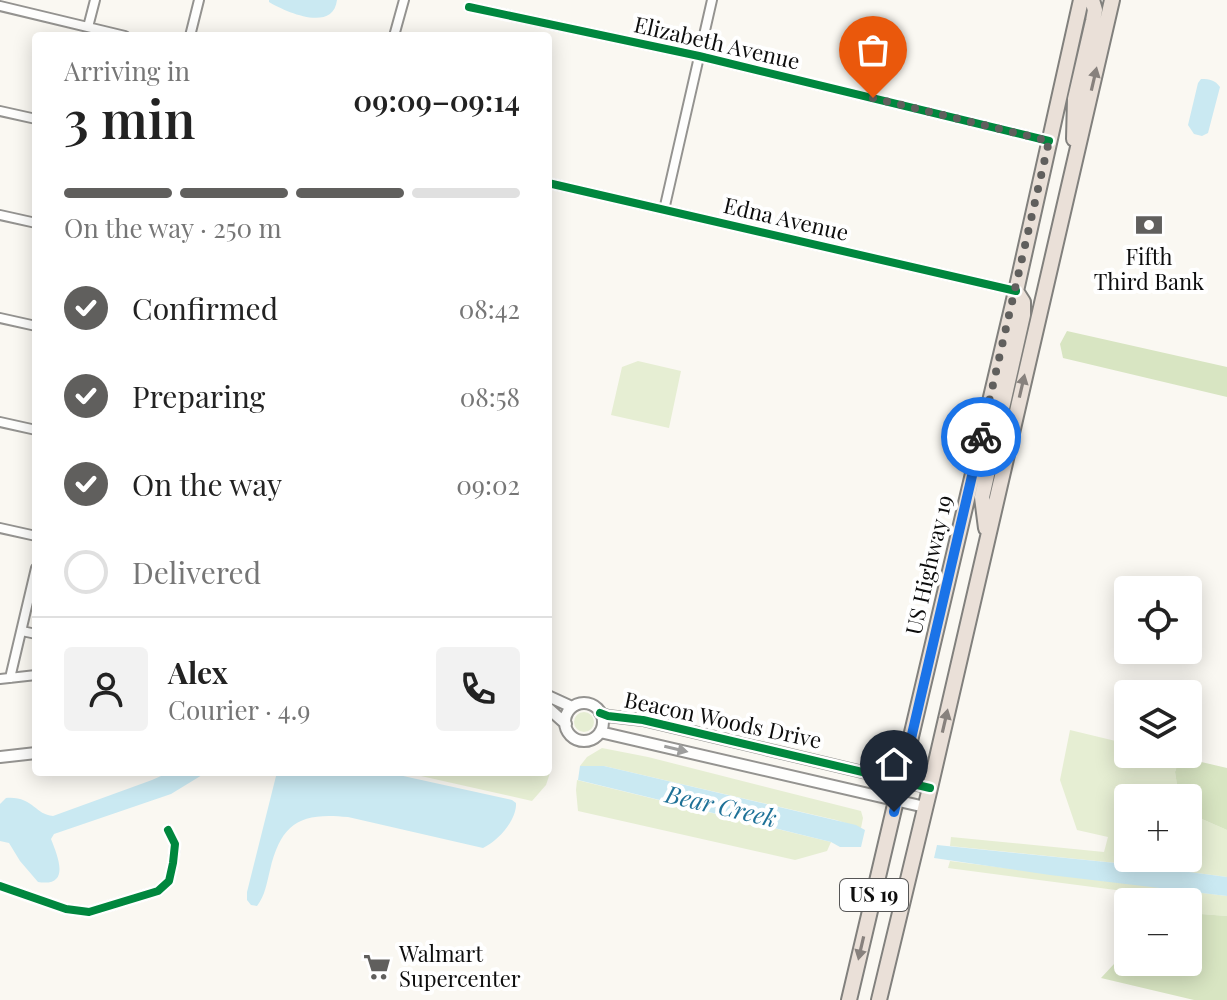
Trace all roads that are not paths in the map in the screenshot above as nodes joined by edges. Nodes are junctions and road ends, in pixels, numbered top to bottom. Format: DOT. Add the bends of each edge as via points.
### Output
graph roads {
  1 [pos="95,0"];
  2 [pos="199,0"];
  3 [pos="404,0"];
  4 [pos="712,0"];
  5 [pos="1081,0"];
  6 [pos="1092,0"];
  7 [pos="1111,1"];
  8 [pos="0,6"];
  9 [pos="469,7"];
  10 [pos="88,27"];
  11 [pos="109,32"];
  12 [pos="191,32"];
  13 [pos="395,32"];
  14 [pos="699,56"];
  15 [pos="0,111"];
  16 [pos="32,118"];
  17 [pos="1049,141"];
  18 [pos="1073,168"];
  19 [pos="552,184"];
  20 [pos="664,210"];
  21 [pos="0,215"];
  22 [pos="32,222"];
  23 [pos="1016,291"];
  24 [pos="0,318"];
  25 [pos="32,325"];
  26 [pos="0,422"];
  27 [pos="32,429"];
  28 [pos="0,528"];
  29 [pos="32,535"];
  30 [pos="987,536"];
  31 [pos="32,586"];
  32 [pos="22,631"];
  33 [pos="32,633"];
  34 [pos="32,675"];
  35 [pos="10,678"];
  36 [pos="0,679"];
  37 [pos="552,698"];
  38 [pos="572,707"];
  39 [pos="552,712"];
  40 [pos="600,713"];
  41 [pos="566,724"];
  42 [pos="600,732"];
  43 [pos="32,753"];
  44 [pos="0,757"];
  45 [pos="901,781"];
  46 [pos="930,788"];
  47 [pos="896,800"];
  48 [pos="925,807"];
  49 [pos="168,830"];
  50 [pos="0,886"];
  51 [pos="849,1000"];
  52 [pos="879,1000"];
  1 -- 10 [label="street"];
  2 -- 12 [label="street"];
  3 -- 13 [label="street"];
  4 -- 14 [label="street"];
  5 -- 17 [label="highway, US Highway 19 / US 19"];
  6 -- 18 [label="highway" via="1095,10 1075,99"];
  18 -- 7 [label="highway, US 19, one-way"];
  8 -- 10 [label="street"];
  9 -- 14 [label="street, Elizabeth Avenue"];
  10 -- 11 [label="street"];
  14 -- 17 [label="street, Elizabeth Avenue"];
  14 -- 20 [label="street"];
  15 -- 16 [label="street"];
  17 -- 23 [label="highway, US Highway 19 / US 19"];
  30 -- 18 [label="highway, US 19, one-way"];
  19 -- 20 [label="street, Edna Avenue"];
  20 -- 23 [label="street, Edna Avenue"];
  21 -- 22 [label="street"];
  23 -- 30 [label="highway" via="1024,308 982,497"];
  23 -- 45 [label="highway, US Highway 19 / US 19"];
  24 -- 25 [label="street"];
  26 -- 27 [label="street"];
  28 -- 29 [label="street"];
  46 -- 30 [label="highway, US 19, one-way"];
  31 -- 32 [label="street"];
  32 -- 33 [label="street"];
  32 -- 35 [label="street"];
  34 -- 35 [label="street"];
  35 -- 36 [label="street"];
  37 -- 38 [label="street, Beacon Woods Drive"];
  38 -- 40 [label="street, Beacon Woods Drive" via="589,704"];
  38 -- 41 [label="street"];
  39 -- 41 [label="street, Beacon Woods Drive"];
  40 -- 42 [label="street, Beacon Woods Drive"];
  40 -- 45 [label="street, Beacon Woods Drive"];
  41 -- 42 [label="street, Beacon Woods Drive" via="581,740"];
  42 -- 47 [label="street, Beacon Woods Drive, one-way"];
  43 -- 44 [label="street"];
  45 -- 46 [label="street, Beacon Woods Drive"];
  45 -- 47 [label="highway, US Highway 19 / US 19"];
  46 -- 48 [label="highway, US 19"];
  47 -- 48 [label="street, Beacon Woods Drive"];
  47 -- 51 [label="highway, US Highway 19 / US 19, one-way"];
  48 -- 52 [label="highway, US 19"];
  49 -- 50 [label="street" via="175,844 169,881 145,896 89,912"];
}
